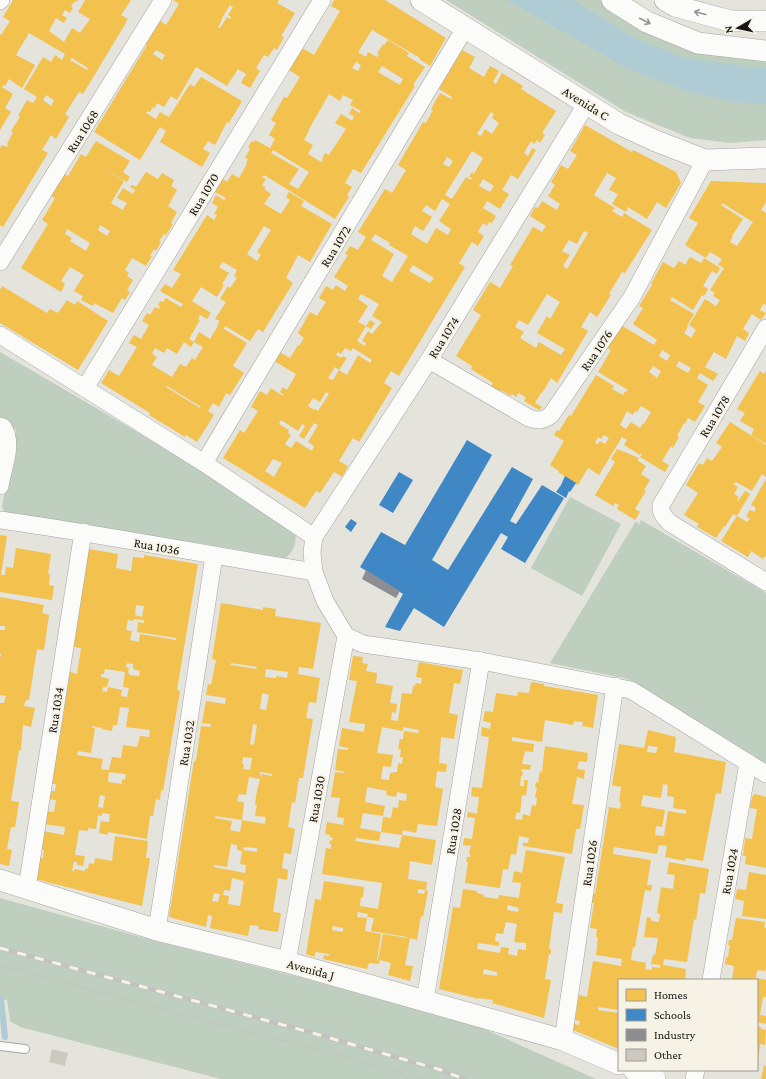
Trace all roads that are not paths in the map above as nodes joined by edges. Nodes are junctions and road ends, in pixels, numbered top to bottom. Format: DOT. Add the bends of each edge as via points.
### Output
graph roads {
  1 [pos="163,0"];
  2 [pos="322,0"];
  3 [pos="421,0"];
  4 [pos="612,0"];
  5 [pos="673,2"];
  6 [pos="766,21"];
  7 [pos="465,28"];
  8 [pos="667,30"];
  9 [pos="766,51"];
  10 [pos="587,103"];
  11 [pos="766,158"];
  12 [pos="705,160"];
  13 [pos="0,262"];
  14 [pos="766,328"];
  15 [pos="0,335"];
  16 [pos="429,360"];
  17 [pos="85,388"];
  18 [pos="0,426"];
  19 [pos="204,463"];
  20 [pos="0,486"];
  21 [pos="0,520"];
  22 [pos="83,532"];
  23 [pos="314,537"];
  24 [pos="214,556"];
  25 [pos="314,572"];
  26 [pos="766,582"];
  27 [pos="346,636"];
  28 [pos="481,661"];
  29 [pos="615,686"];
  30 [pos="748,763"];
  31 [pos="766,774"];
  32 [pos="0,880"];
  33 [pos="27,888"];
  34 [pos="157,930"];
  35 [pos="287,962"];
  36 [pos="711,979"];
  37 [pos="425,1000"];
  38 [pos="563,1040"];
  39 [pos="0,1046"];
  40 [pos="25,1050"];
  41 [pos="618,1064"];
  42 [pos="636,1071"];
  43 [pos="655,1079"];
  1 -- 13 [label="street, Rua 1068"];
  2 -- 17 [label="street, Rua 1070"];
  3 -- 7 [label="street, Avenida C"];
  4 -- 8 [label="street, one-way" via="647,22"];
  6 -- 5 [label="street, one-way" via="730,21"];
  5 -- 8 [label="street"];
  7 -- 10 [label="street, Avenida C"];
  7 -- 19 [label="street, Rua 1072"];
  8 -- 9 [label="street" via="698,43"];
  10 -- 12 [label="street, Avenida C" via="619,124"];
  10 -- 16 [label="street, Rua 1074"];
  11 -- 12 [label="street, Avenida C"];
  12 -- 16 [label="street, Rua 1076" via="632,297 551,415 538,421 529,418"];
  14 -- 26 [label="street, Rua 1078" via="660,510 670,523"];
  15 -- 17 [label="street"];
  16 -- 23 [label="street, Rua 1074"];
  17 -- 19 [label="street"];
  18 -- 20 [label="street" via="7,433 8,447"];
  19 -- 23 [label="street"];
  21 -- 22 [label="street, Rua 1036"];
  22 -- 24 [label="street, Rua 1036"];
  22 -- 33 [label="street, Rua 1034"];
  23 -- 25 [label="street, Rua 1074"];
  24 -- 25 [label="street, Rua 1036"];
  24 -- 34 [label="street, Rua 1032"];
  25 -- 27 [label="street, Rua 1074" via="325,601"];
  27 -- 28 [label="street" via="363,644"];
  27 -- 35 [label="street, Rua 1030"];
  28 -- 29 [label="street"];
  28 -- 37 [label="street, Rua 1028"];
  29 -- 30 [label="street" via="631,690"];
  29 -- 38 [label="street, Rua 1026"];
  30 -- 31 [label="street"];
  30 -- 36 [label="street, Rua 1024"];
  32 -- 33 [label="street, Avenida J"];
  33 -- 34 [label="street, Avenida J"];
  34 -- 35 [label="street, Avenida J"];
  35 -- 37 [label="street, Avenida J"];
  37 -- 38 [label="street, Avenida J"];
  38 -- 41 [label="street, Avenida J"];
  39 -- 40 [label="lane"];
  42 -- 43 [label="street"];
}
